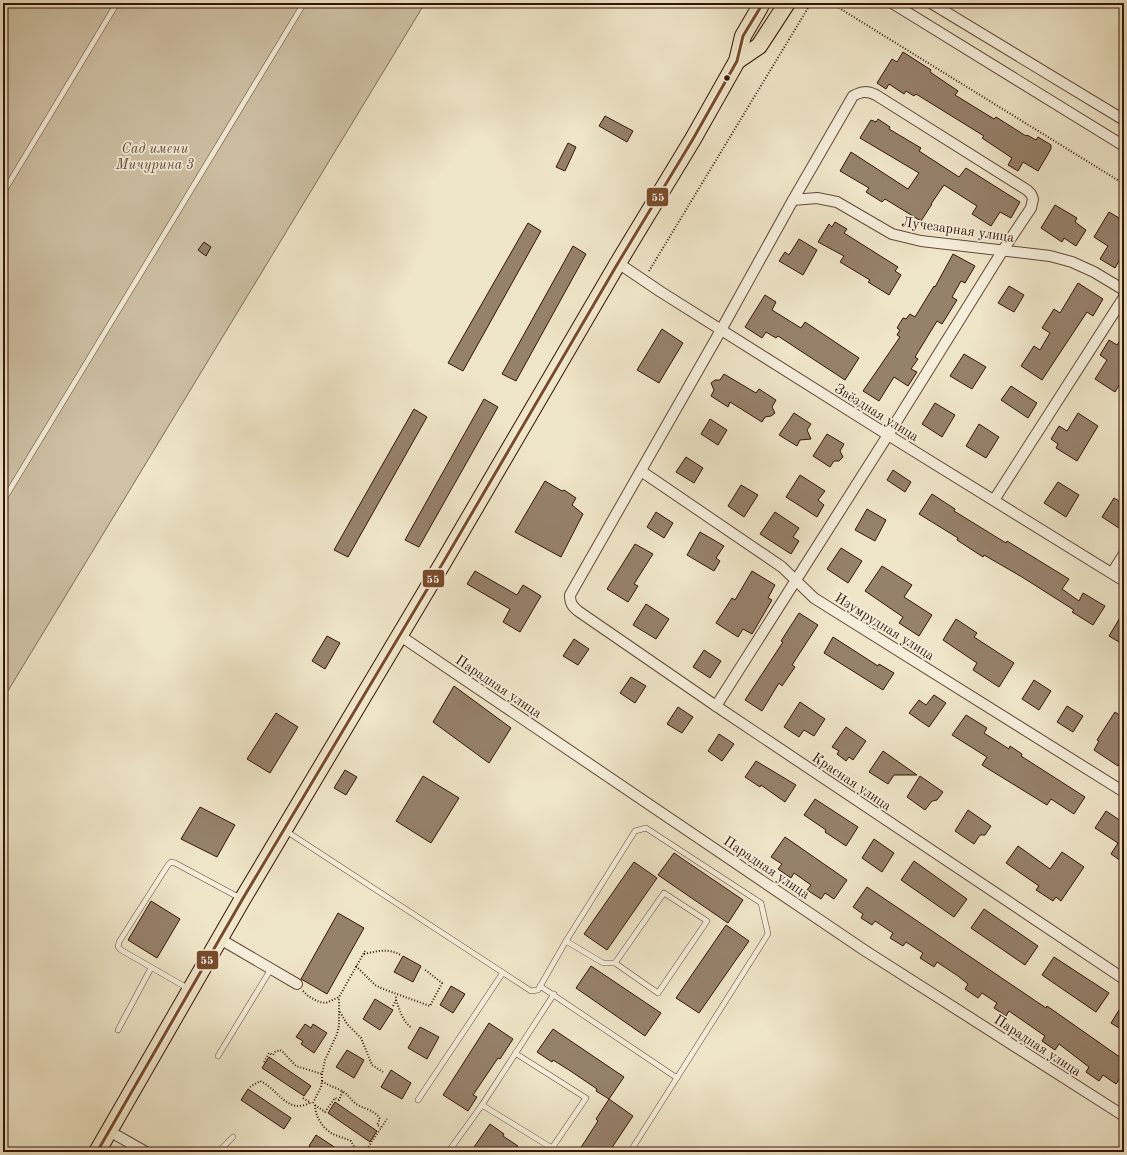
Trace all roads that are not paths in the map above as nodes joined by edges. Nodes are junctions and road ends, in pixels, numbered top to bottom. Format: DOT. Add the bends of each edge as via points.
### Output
graph roads {
  1 [pos="117,3"];
  2 [pos="304,3"];
  3 [pos="787,3"];
  4 [pos="892,3"];
  5 [pos="931,3"];
  6 [pos="761,4"];
  7 [pos="737,61"];
  8 [pos="1124,120"];
  9 [pos="1124,146"];
  10 [pos="3,193"];
  11 [pos="793,200"];
  12 [pos="1002,250"];
  13 [pos="618,263"];
  14 [pos="1124,290"];
  15 [pos="1124,297"];
  16 [pos="721,330"];
  17 [pos="888,435"];
  18 [pos="641,471"];
  19 [pos="994,500"];
  20 [pos="3,501"];
  21 [pos="1124,554"];
  22 [pos="1112,573"];
  23 [pos="795,581"];
  24 [pos="1124,581"];
  25 [pos="399,635"];
  26 [pos="716,706"];
  27 [pos="1124,792"];
  28 [pos="285,830"];
  29 [pos="242,900"];
  30 [pos="220,939"];
  31 [pos="566,941"];
  32 [pos="615,963"];
  33 [pos="151,968"];
  34 [pos="271,969"];
  35 [pos="502,974"];
  36 [pos="1124,979"];
  37 [pos="297,984"];
  38 [pos="540,986"];
  39 [pos="190,990"];
  40 [pos="554,994"];
  41 [pos="118,1030"];
  42 [pos="515,1053"];
  43 [pos="218,1056"];
  44 [pos="677,1078"];
  45 [pos="418,1100"];
  46 [pos="482,1106"];
  47 [pos="1124,1116"];
  48 [pos="109,1131"];
  49 [pos="233,1137"];
  50 [pos="97,1152"];
  51 [pos="146,1152"];
  52 [pos="218,1152"];
  53 [pos="450,1152"];
  54 [pos="630,1152"];
  1 -- 10 [label="lane"];
  2 -- 20 [label="lane"];
  3 -- 7 [label="main road" via="759,46"];
  4 -- 9 [label="street"];
  5 -- 8 [label="street"];
  6 -- 7 [label="main road" via="743,36"];
  7 -- 13 [label="main road"];
  11 -- 12 [label="street, Лучезарная улица" via="817,198 837,202 892,234 904,238"];
  11 -- 12 [label="street" via="853,96 867,91 1031,194 1031,208"];
  11 -- 16 [label="street"];
  12 -- 14 [label="street, Лучезарная улица" via="1050,256 1072,262"];
  12 -- 17 [label="street"];
  13 -- 16 [label="street, Звёздная улица"];
  13 -- 25 [label="main road"];
  15 -- 19 [label="street"];
  16 -- 17 [label="street, Звёздная улица"];
  16 -- 18 [label="street"];
  17 -- 19 [label="street, Звёздная улица"];
  17 -- 23 [label="street"];
  18 -- 23 [label="street, Изумрудная улица" via="782,567"];
  18 -- 26 [label="street, Красная улица" via="572,589 570,601 578,611"];
  19 -- 22 [label="street, Звёздная улица"];
  21 -- 22 [label="street"];
  22 -- 24 [label="street, Звёздная улица"];
  23 -- 26 [label="street"];
  23 -- 27 [label="street, Изумрудная улица" via="814,598"];
  25 -- 28 [label="main road"];
  25 -- 47 [label="street, Парадная улица" via="864,950"];
  26 -- 36 [label="street, Красная улица"];
  28 -- 29 [label="main road"];
  28 -- 35 [label="lane"];
  29 -- 30 [label="main road"];
  29 -- 33 [label="lane" via="175,863 169,863 118,945 121,950"];
  30 -- 34 [label="street"];
  30 -- 39 [label="main road"];
  31 -- 32 [label="lane" via="603,963"];
  31 -- 38 [label="lane"];
  31 -- 44 [label="lane" via="635,831 646,828 761,903 768,934"];
  32 -- 32 [label="lane" via="658,993 707,921 664,893"];
  33 -- 39 [label="lane"];
  33 -- 41 [label="lane"];
  34 -- 37 [label="street"];
  34 -- 43 [label="lane"];
  35 -- 38 [label="lane" via="531,991 538,990"];
  35 -- 45 [label="lane"];
  38 -- 40 [label="lane"];
  39 -- 48 [label="main road"];
  40 -- 42 [label="lane"];
  40 -- 44 [label="lane"];
  42 -- 46 [label="lane"];
  42 -- 46 [label="lane" via="586,1098 552,1148"];
  44 -- 54 [label="lane"];
  46 -- 53 [label="lane"];
  48 -- 50 [label="main road"];
  48 -- 51 [label="street"];
  49 -- 52 [label="lane"];
}
